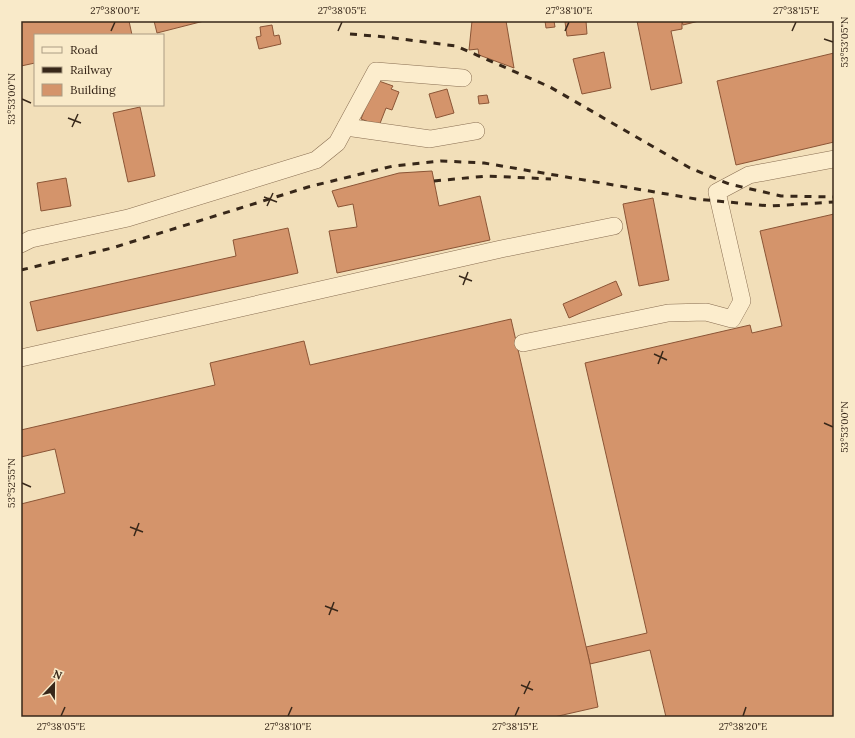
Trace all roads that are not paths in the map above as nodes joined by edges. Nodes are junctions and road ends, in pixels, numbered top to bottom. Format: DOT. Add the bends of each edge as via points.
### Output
graph roads {
  1 [pos="463,78"];
  2 [pos="346,127"];
  3 [pos="476,131"];
  4 [pos="834,159"];
  5 [pos="614,226"];
  6 [pos="21,244"];
  7 [pos="524,343"];
  8 [pos="21,358"];
  1 -- 2 [label="lane" via="376,71"];
  2 -- 3 [label="lane" via="430,139"];
  2 -- 6 [label="lane" via="337,143 316,160 128,218 31,239"];
  4 -- 7 [label="lane" via="749,175 717,192 742,300 732,319 706,312 668,313"];
  5 -- 8 [label="lane" via="493,250"];
}
